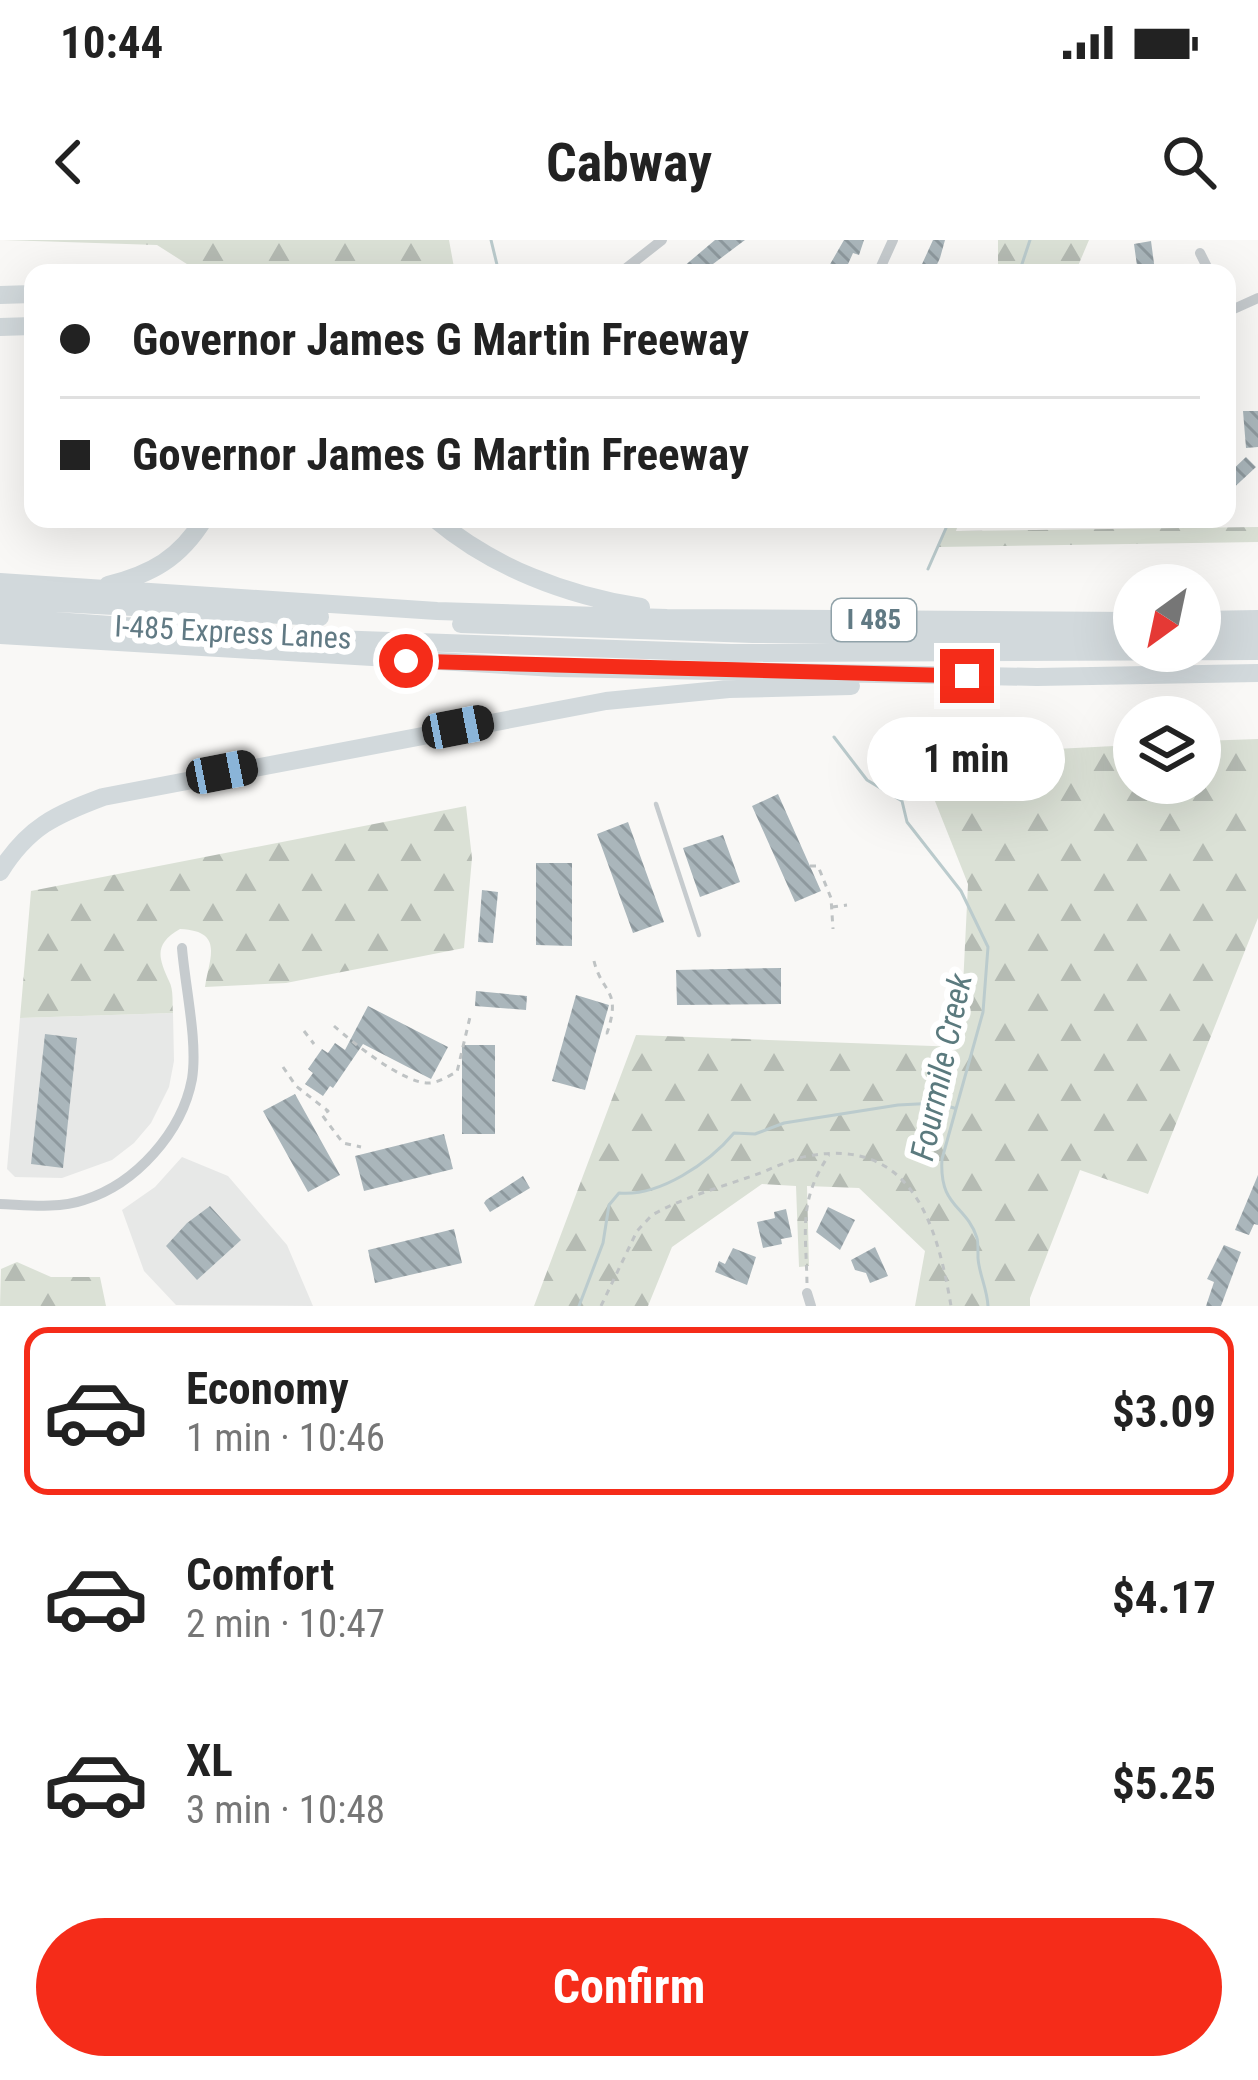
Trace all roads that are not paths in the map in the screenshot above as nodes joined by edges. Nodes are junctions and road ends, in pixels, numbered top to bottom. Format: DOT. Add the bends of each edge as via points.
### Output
graph roads {
  1 [pos="662,240"];
  2 [pos="1200,253"];
  3 [pos="631,264"];
  4 [pos="1206,264"];
  5 [pos="198,528"];
  6 [pos="449,528"];
  7 [pos="0,582"];
  8 [pos="47,586"];
  9 [pos="0,600"];
  10 [pos="0,617"];
  11 [pos="723,618"];
  12 [pos="1258,619"];
  13 [pos="1221,620"];
  14 [pos="1113,621"];
  15 [pos="0,634"];
  16 [pos="1258,635"];
  17 [pos="1221,636"];
  18 [pos="1113,638"];
  19 [pos="1258,651"];
  20 [pos="1258,673"];
  21 [pos="913,676"];
  22 [pos="656,804"];
  23 [pos="0,872"];
  24 [pos="699,935"];
  25 [pos="182,948"];
  26 [pos="0,1204"];
  1 -- 3 [label="street"];
  2 -- 4 [label="street"];
  5 -- 8 [label="highway" via="157,570 107,585"];
  6 -- 11 [label="highway" via="506,565 576,595"];
  7 -- 8 [label="highway, I 485"];
  8 -- 11 [label="highway, I 485" via="436,611"];
  9 -- 18 [label="highway, I-485 Express Lanes / I 485" via="589,630"];
  10 -- 19 [label="highway, I-485 Express Lanes / I 485" via="276,637 731,653"];
  11 -- 14 [label="highway, I 485"];
  12 -- 13 [label="highway"];
  15 -- 21 [label="highway, I 485" via="451,663"];
  16 -- 17 [label="highway"];
  20 -- 21 [label="highway, I 485"];
  21 -- 23 [label="highway" via="877,686 606,701 103,797 58,814 20,841"];
  22 -- 24 [label="lane"];
  25 -- 26 [label="street" via="191,1082 164,1141 129,1178 85,1200"];
}
